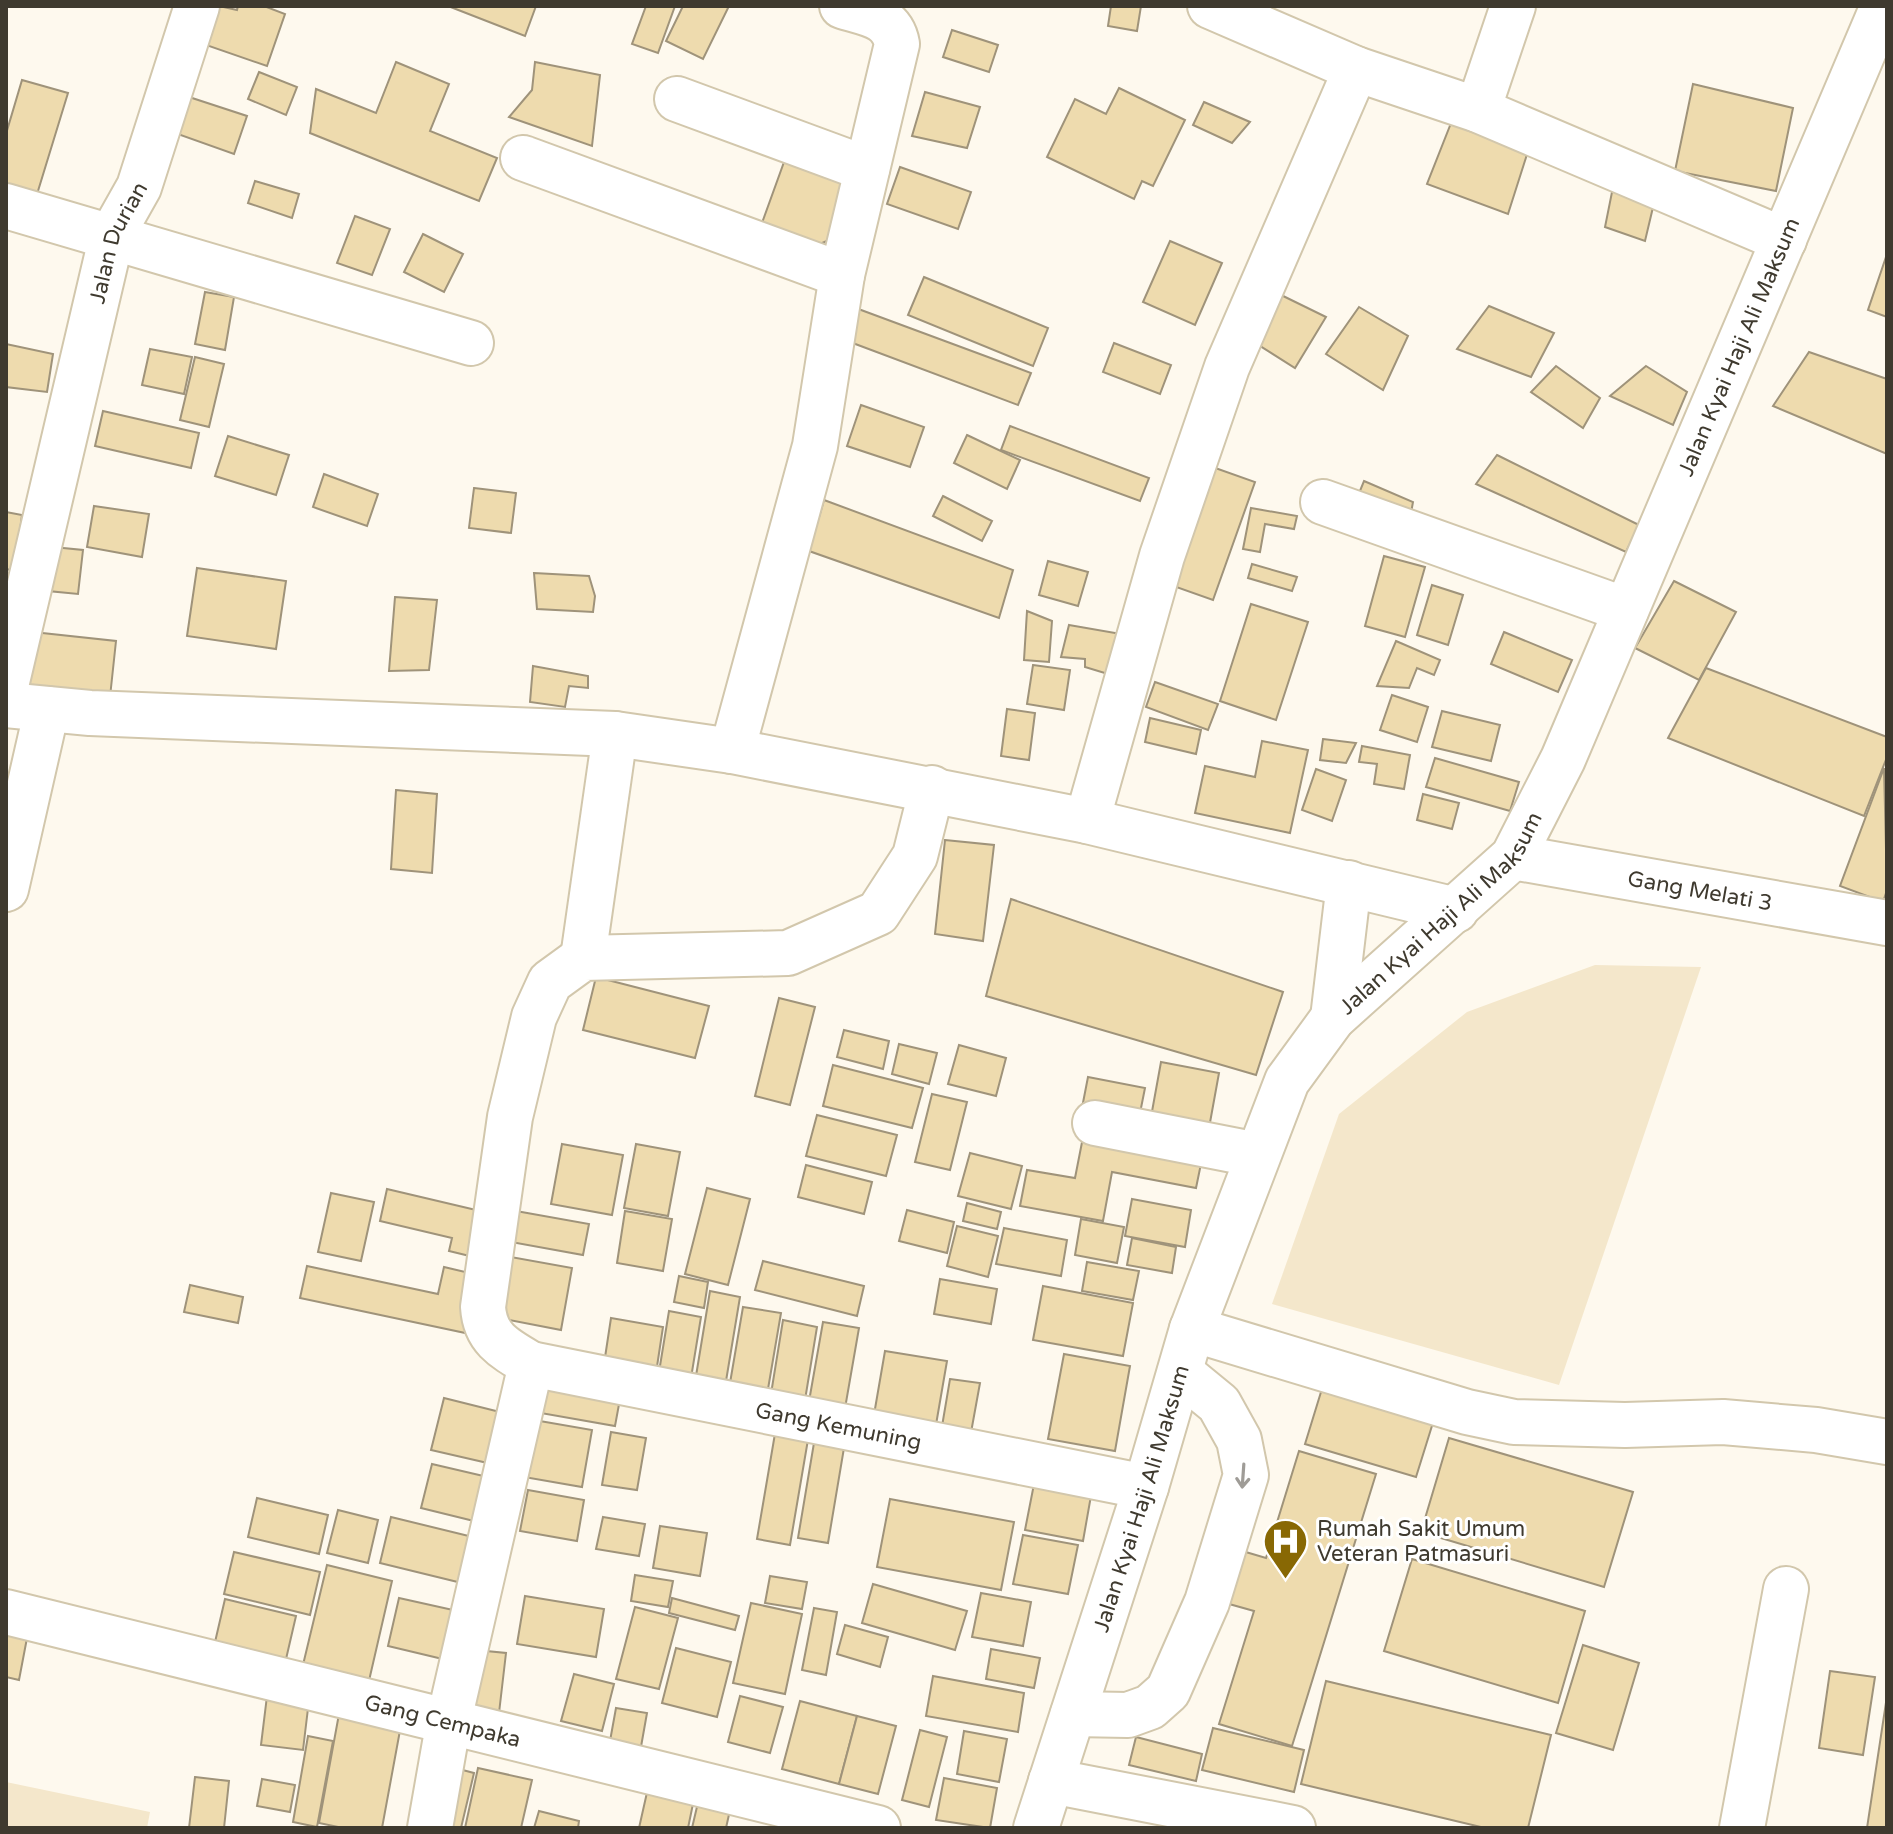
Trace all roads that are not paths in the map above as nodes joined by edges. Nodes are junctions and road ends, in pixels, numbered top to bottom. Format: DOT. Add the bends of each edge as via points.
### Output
graph roads {
  1 [pos="197,6"];
  2 [pos="842,6"];
  3 [pos="1210,6"];
  4 [pos="1513,6"];
  5 [pos="1883,6"];
  6 [pos="1356,69"];
  7 [pos="677,99"];
  8 [pos="1478,110"];
  9 [pos="523,158"];
  10 [pos="867,169"];
  11 [pos="8,205"];
  12 [pos="112,235"];
  13 [pos="1784,240"];
  14 [pos="842,275"];
  15 [pos="471,343"];
  16 [pos="1323,502"];
  17 [pos="1626,610"];
  18 [pos="6,686"];
  19 [pos="26,707"];
  20 [pos="615,734"];
  21 [pos="732,751"];
  22 [pos="932,788"];
  23 [pos="1087,821"];
  24 [pos="1513,857"];
  25 [pos="1349,883"];
  26 [pos="6,889"];
  27 [pos="1456,910"];
  28 [pos="1887,923"];
  29 [pos="583,958"];
  30 [pos="1333,1018"];
  31 [pos="1095,1123"];
  32 [pos="1258,1155"];
  33 [pos="1192,1329"];
  34 [pos="531,1364"];
  35 [pos="1180,1372"];
  36 [pos="1887,1442"];
  37 [pos="1146,1487"];
  38 [pos="1786,1589"];
  39 [pos="6,1612"];
  40 [pos="1073,1714"];
  41 [pos="449,1720"];
  42 [pos="1051,1781"];
  43 [pos="430,1828"];
  44 [pos="878,1828"];
  45 [pos="1036,1828"];
  46 [pos="1293,1828"];
  47 [pos="1742,1828"];
  1 -- 12 [label="street, Jalan Durian" via="139,187"];
  2 -- 10 [label="street" via="884,19 895,29 897,44"];
  3 -- 6 [label="street"];
  4 -- 8 [label="street"];
  5 -- 13 [label="street, Jalan Kyai Haji Ali Maksum"];
  6 -- 8 [label="street"];
  6 -- 23 [label="street" via="1227,367 1162,556"];
  7 -- 10 [label="street"];
  8 -- 13 [label="street"];
  9 -- 14 [label="street"];
  10 -- 14 [label="street"];
  11 -- 12 [label="street"];
  12 -- 15 [label="street"];
  12 -- 18 [label="street, Jalan Durian"];
  13 -- 17 [label="street, Jalan Kyai Haji Ali Maksum"];
  14 -- 21 [label="street" via="815,446"];
  16 -- 17 [label="street"];
  17 -- 24 [label="street, Jalan Kyai Haji Ali Maksum" via="1563,759"];
  19 -- 20 [label="street"];
  19 -- 26 [label="street"];
  20 -- 21 [label="street"];
  20 -- 29 [label="street"];
  21 -- 22 [label="street"];
  22 -- 23 [label="street"];
  22 -- 29 [label="street" via="915,856 878,913 788,953"];
  23 -- 25 [label="street"];
  24 -- 27 [label="street, Jalan Kyai Haji Ali Maksum"];
  24 -- 28 [label="street, Gang Melati 3"];
  25 -- 27 [label="street"];
  25 -- 30 [label="street"];
  27 -- 30 [label="street, Jalan Kyai Haji Ali Maksum"];
  29 -- 34 [label="street" via="550,982 534,1017 510,1117 483,1307 490,1336"];
  30 -- 32 [label="street, Jalan Kyai Haji Ali Maksum" via="1287,1081"];
  31 -- 32 [label="street"];
  32 -- 33 [label="street, Jalan Kyai Haji Ali Maksum"];
  33 -- 35 [label="street, Jalan Kyai Haji Ali Maksum"];
  33 -- 36 [label="street" via="1514,1422 1723,1422"];
  34 -- 37 [label="street, Gang Kemuning"];
  34 -- 41 [label="street"];
  35 -- 37 [label="street, Jalan Kyai Haji Ali Maksum"];
  35 -- 40 [label="street, one-way" via="1219,1404 1239,1440 1246,1475 1207,1602 1168,1691 1150,1707 1128,1715"];
  37 -- 40 [label="street, Jalan Kyai Haji Ali Maksum"];
  38 -- 47 [label="street"];
  39 -- 41 [label="street, Gang Cempaka"];
  40 -- 42 [label="street, Jalan Kyai Haji Ali Maksum"];
  41 -- 43 [label="street"];
  41 -- 44 [label="street, Gang Cempaka"];
  42 -- 45 [label="street, Jalan Kyai Haji Ali Maksum"];
  42 -- 46 [label="street"];
}
